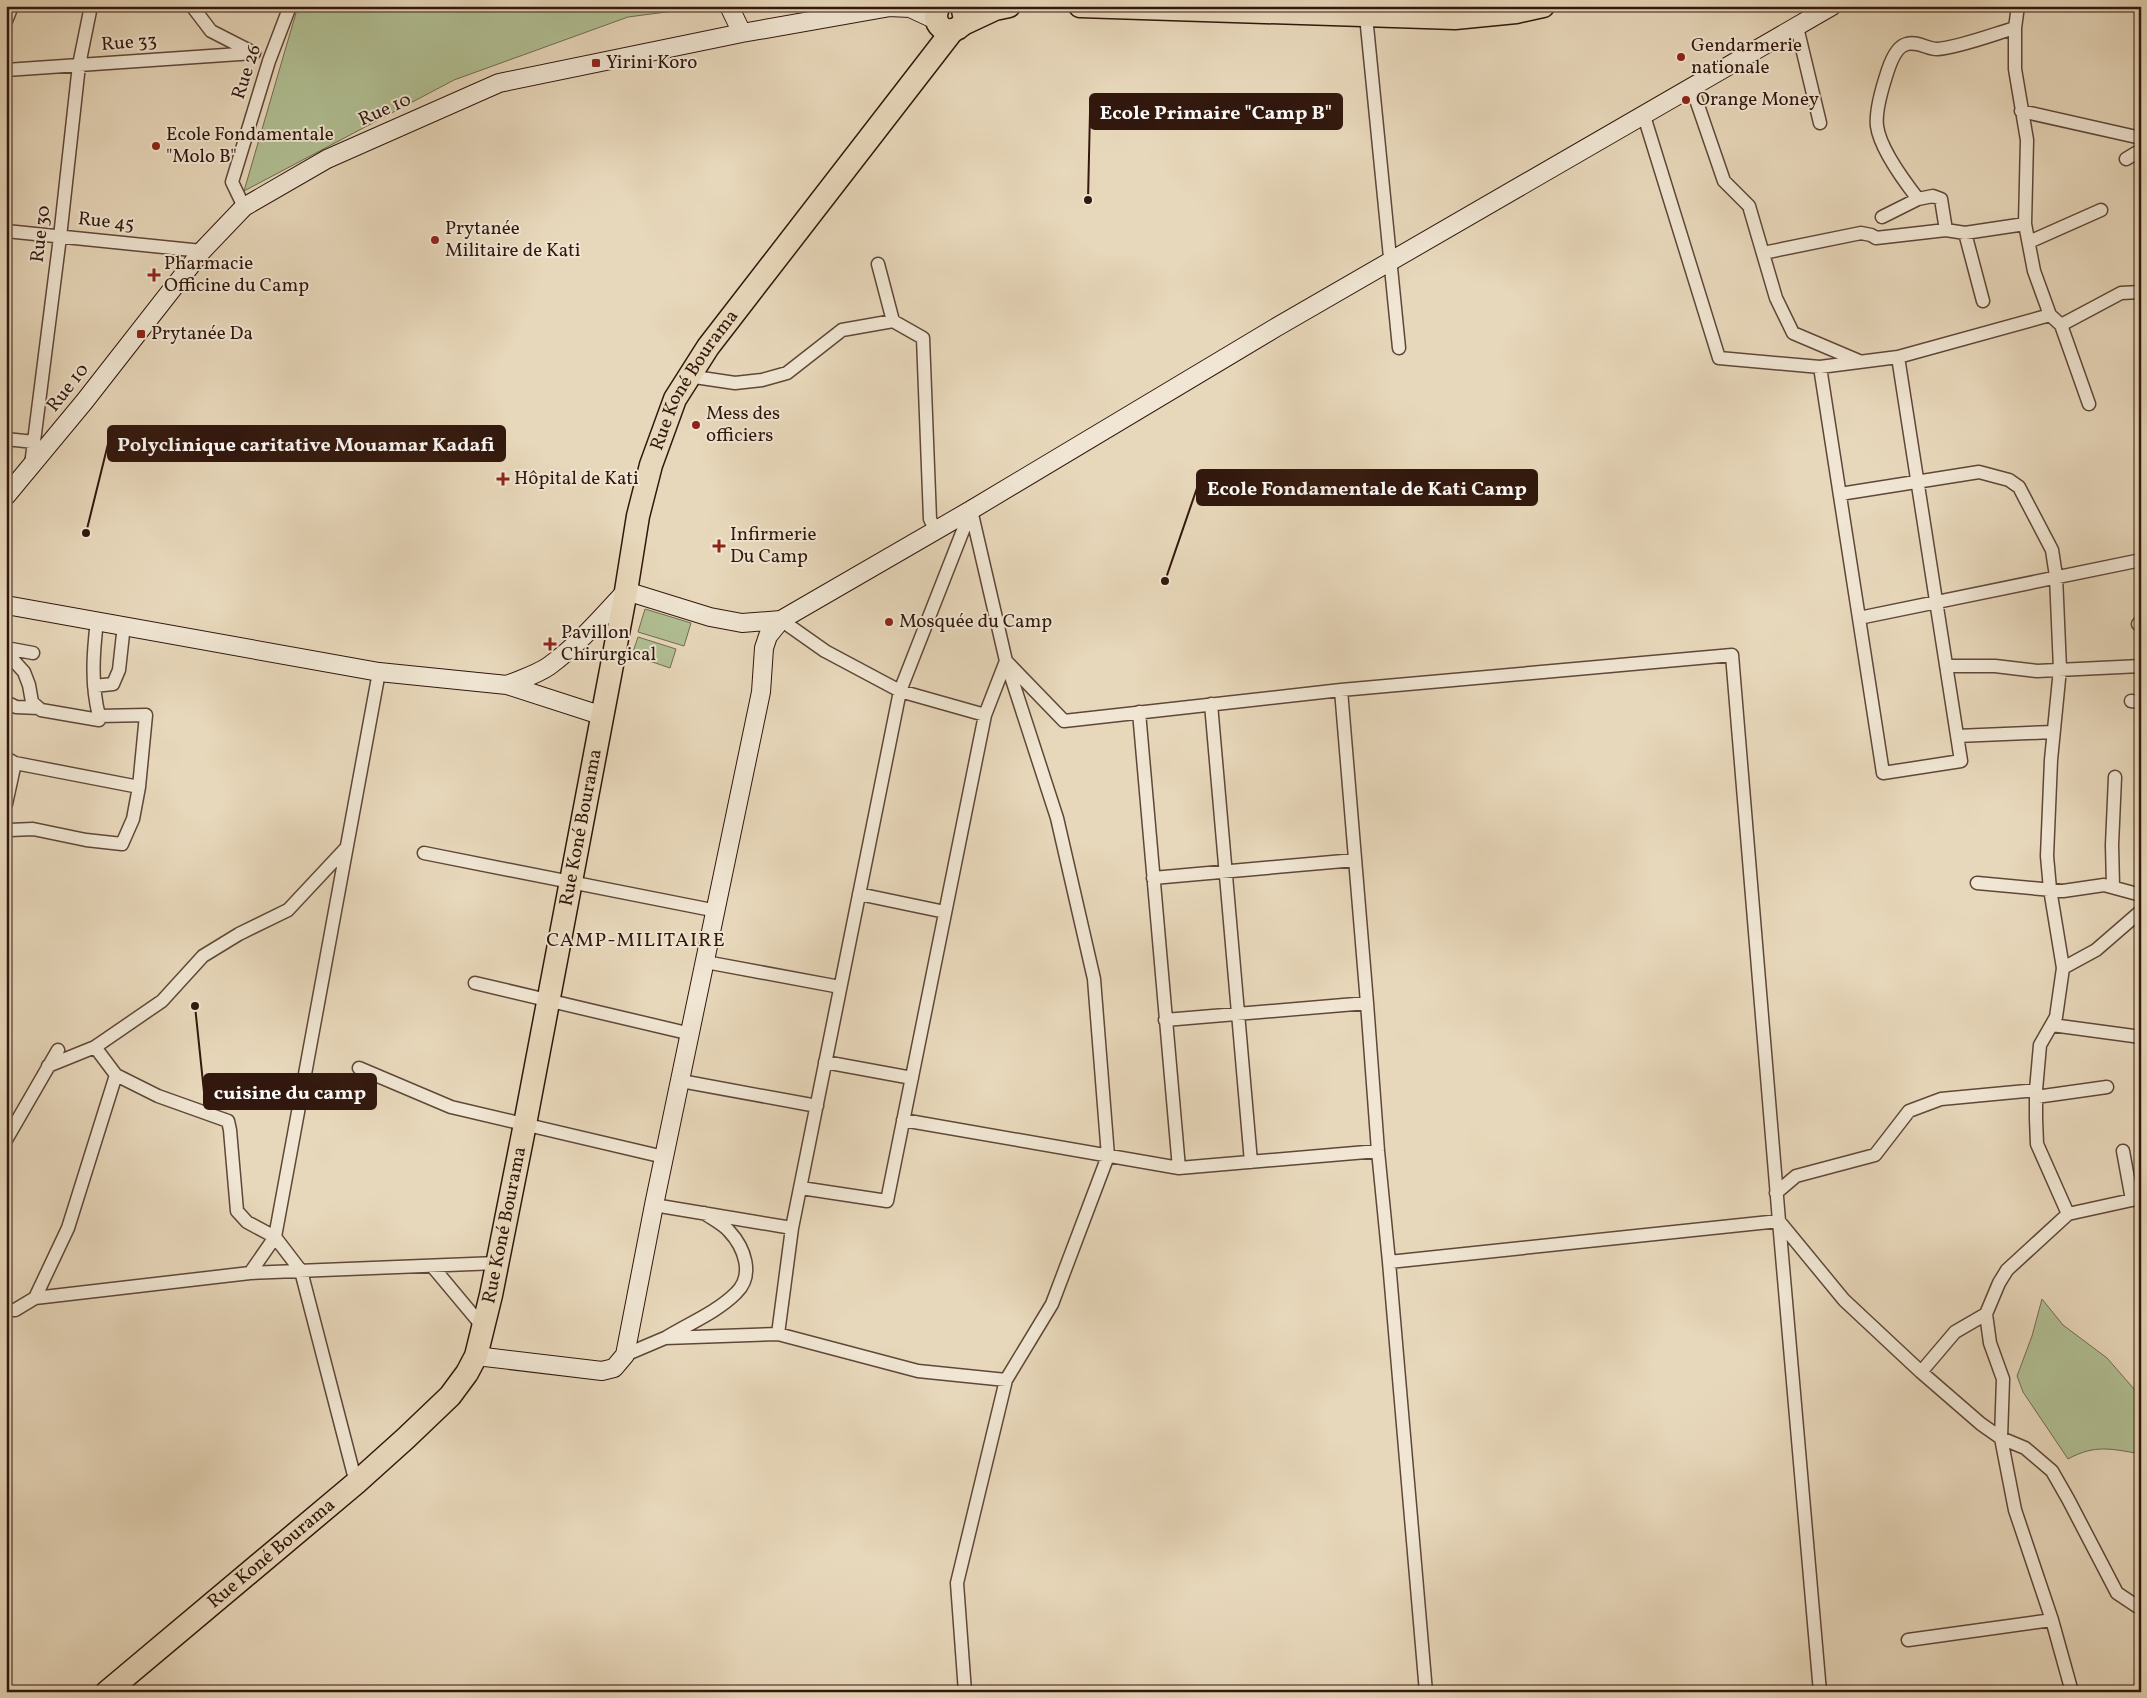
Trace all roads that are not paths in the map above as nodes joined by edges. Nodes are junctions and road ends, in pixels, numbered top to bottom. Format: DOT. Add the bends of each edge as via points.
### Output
graph roads {
  1 [pos="12,6"];
  2 [pos="91,6"];
  3 [pos="192,6"];
  4 [pos="290,6"];
  5 [pos="729,6"];
  6 [pos="1009,6"];
  7 [pos="1080,6"];
  8 [pos="1543,6"];
  9 [pos="1832,6"];
  10 [pos="2018,6"];
  11 [pos="893,7"];
  12 [pos="1366,16"];
  13 [pos="948,18"];
  14 [pos="6,21"];
  15 [pos="1797,27"];
  16 [pos="2015,28"];
  17 [pos="742,33"];
  18 [pos="254,53"];
  19 [pos="269,61"];
  20 [pos="78,65"];
  21 [pos="6,70"];
  22 [pos="1692,88"];
  23 [pos="2021,111"];
  24 [pos="1644,116"];
  25 [pos="1820,123"];
  26 [pos="2141,138"];
  27 [pos="2141,150"];
  28 [pos="2126,159"];
  29 [pos="1918,199"];
  30 [pos="244,207"];
  31 [pos="2101,210"];
  32 [pos="1882,218"];
  33 [pos="2025,224"];
  34 [pos="1946,230"];
  35 [pos="6,231"];
  36 [pos="1965,233"];
  37 [pos="60,236"];
  38 [pos="2029,242"];
  39 [pos="202,251"];
  40 [pos="1763,253"];
  41 [pos="1390,262"];
  42 [pos="878,264"];
  43 [pos="2141,292"];
  44 [pos="1983,301"];
  45 [pos="2050,315"];
  46 [pos="893,321"];
  47 [pos="2061,325"];
  48 [pos="1398,348"];
  49 [pos="1898,357"];
  50 [pos="1860,362"];
  51 [pos="1820,367"];
  52 [pos="688,376"];
  53 [pos="2089,404"];
  54 [pos="6,439"];
  55 [pos="34,442"];
  56 [pos="31,468"];
  57 [pos="1917,482"];
  58 [pos="1840,494"];
  59 [pos="6,496"];
  60 [pos="971,510"];
  61 [pos="936,531"];
  62 [pos="2141,560"];
  63 [pos="2056,576"];
  64 [pos="626,591"];
  65 [pos="1936,603"];
  66 [pos="6,605"];
  67 [pos="1859,618"];
  68 [pos="97,620"];
  69 [pos="781,620"];
  70 [pos="742,623"];
  71 [pos="124,625"];
  72 [pos="6,650"];
  73 [pos="33,653"];
  74 [pos="1006,661"];
  75 [pos="762,664"];
  76 [pos="1946,666"];
  77 [pos="2141,666"];
  78 [pos="2060,670"];
  79 [pos="379,672"];
  80 [pos="531,676"];
  81 [pos="507,685"];
  82 [pos="94,686"];
  83 [pos="1341,690"];
  84 [pos="900,691"];
  85 [pos="537,693"];
  86 [pos="6,702"];
  87 [pos="1210,704"];
  88 [pos="39,708"];
  89 [pos="1139,712"];
  90 [pos="985,715"];
  91 [pos="99,716"];
  92 [pos="603,716"];
  93 [pos="2053,732"];
  94 [pos="1957,736"];
  95 [pos="8,759"];
  96 [pos="2115,777"];
  97 [pos="139,787"];
  98 [pos="6,804"];
  99 [pos="6,828"];
  100 [pos="346,848"];
  101 [pos="424,853"];
  102 [pos="1355,860"];
  103 [pos="1225,872"];
  104 [pos="1153,878"];
  105 [pos="570,882"];
  106 [pos="1977,882"];
  107 [pos="2113,886"];
  108 [pos="2050,889"];
  109 [pos="859,894"];
  110 [pos="2141,895"];
  111 [pos="717,911"];
  112 [pos="2141,911"];
  113 [pos="945,912"];
  114 [pos="710,963"];
  115 [pos="2063,968"];
  116 [pos="475,983"];
  117 [pos="840,988"];
  118 [pos="548,1000"];
  119 [pos="1367,1003"];
  120 [pos="1237,1014"];
  121 [pos="1165,1020"];
  122 [pos="2052,1025"];
  123 [pos="691,1034"];
  124 [pos="2141,1037"];
  125 [pos="96,1047"];
  126 [pos="58,1050"];
  127 [pos="826,1062"];
  128 [pos="48,1066"];
  129 [pos="359,1068"];
  130 [pos="116,1075"];
  131 [pos="912,1078"];
  132 [pos="681,1081"];
  133 [pos="2107,1087"];
  134 [pos="2036,1094"];
  135 [pos="817,1106"];
  136 [pos="903,1120"];
  137 [pos="525,1124"];
  138 [pos="6,1140"];
  139 [pos="1378,1151"];
  140 [pos="2124,1151"];
  141 [pos="1108,1156"];
  142 [pos="664,1157"];
  143 [pos="1251,1162"];
  144 [pos="1179,1168"];
  145 [pos="800,1188"];
  146 [pos="1776,1193"];
  147 [pos="2136,1199"];
  148 [pos="654,1205"];
  149 [pos="704,1213"];
  150 [pos="2068,1214"];
  151 [pos="1778,1220"];
  152 [pos="792,1228"];
  153 [pos="275,1237"];
  154 [pos="1389,1262"];
  155 [pos="497,1263"];
  156 [pos="432,1266"];
  157 [pos="301,1271"];
  158 [pos="250,1273"];
  159 [pos="35,1298"];
  160 [pos="6,1310"];
  161 [pos="1986,1314"];
  162 [pos="483,1327"];
  163 [pos="778,1334"];
  164 [pos="665,1338"];
  165 [pos="625,1355"];
  166 [pos="476,1356"];
  167 [pos="1920,1372"];
  168 [pos="1006,1380"];
  169 [pos="2001,1438"];
  170 [pos="356,1482"];
  171 [pos="2141,1609"];
  172 [pos="2052,1620"];
  173 [pos="1908,1640"];
  174 [pos="106,1692"];
  175 [pos="965,1692"];
  176 [pos="1426,1692"];
  177 [pos="1820,1692"];
  178 [pos="2072,1692"];
  1 -- 14 [label="street"];
  2 -- 20 [label="street, Rue 30"];
  3 -- 18 [label="street" via="211,31"];
  4 -- 19 [label="street, Rue 26"];
  5 -- 17 [label="street"];
  6 -- 13 [label="highway, Rue Koné Bourama"];
  7 -- 12 [label="highway"];
  8 -- 12 [label="highway" via="1455,18"];
  9 -- 15 [label="street"];
  10 -- 16 [label="street"];
  11 -- 13 [label="street, Rue 10"];
  11 -- 17 [label="street, Rue 10"];
  12 -- 41 [label="street"];
  13 -- 52 [label="highway, Rue Koné Bourama" via="926,62"];
  15 -- 22 [label="street"];
  15 -- 25 [label="street"];
  16 -- 23 [label="street" via="2014,69"];
  16 -- 29 [label="street" via="1936,49 1907,44 1899,48 1890,62 1880,96 1877,126 1886,151"];
  17 -- 30 [label="street, Rue 10" via="499,83 327,159"];
  18 -- 19 [label="street"];
  18 -- 20 [label="street, Rue 33"];
  19 -- 30 [label="street, Rue 26" via="232,182"];
  20 -- 21 [label="street, Rue 33"];
  20 -- 37 [label="street, Rue 30"];
  22 -- 24 [label="street"];
  22 -- 40 [label="street" via="1724,181 1749,206"];
  23 -- 26 [label="street"];
  23 -- 33 [label="street" via="2027,140"];
  24 -- 41 [label="street"];
  24 -- 51 [label="street" via="1719,358"];
  27 -- 28 [label="street"];
  29 -- 32 [label="street"];
  29 -- 34 [label="street" via="1933,196 1941,200"];
  30 -- 39 [label="street, Rue 10"];
  31 -- 38 [label="street"];
  33 -- 36 [label="street"];
  33 -- 38 [label="street"];
  34 -- 36 [label="street"];
  34 -- 40 [label="street" via="1876,238 1861,233"];
  35 -- 37 [label="street, Rue 45"];
  36 -- 44 [label="street"];
  37 -- 39 [label="street, Rue 45"];
  37 -- 55 [label="street, Rue 30"];
  38 -- 45 [label="street" via="2034,271"];
  39 -- 56 [label="street, Rue 10"];
  40 -- 50 [label="street" via="1776,298 1793,333"];
  41 -- 48 [label="street"];
  41 -- 60 [label="street"];
  42 -- 46 [label="street"];
  43 -- 47 [label="street" via="2121,293"];
  45 -- 47 [label="street"];
  45 -- 49 [label="street"];
  46 -- 52 [label="street" via="842,330 787,373 762,380 735,383"];
  46 -- 61 [label="street" via="923,338 930,519"];
  47 -- 53 [label="street"];
  49 -- 50 [label="street"];
  49 -- 57 [label="street"];
  50 -- 51 [label="street"];
  51 -- 58 [label="street"];
  52 -- 64 [label="highway, Rue Koné Bourama" via="675,399 651,465 638,516"];
  54 -- 55 [label="street"];
  55 -- 56 [label="street, Rue 30"];
  56 -- 59 [label="street, Rue 10"];
  57 -- 58 [label="street"];
  57 -- 63 [label="street" via="1979,472 2009,480 2019,487 2052,550"];
  57 -- 65 [label="street"];
  58 -- 67 [label="street"];
  60 -- 61 [label="street"];
  60 -- 74 [label="street"];
  60 -- 84 [label="street"];
  61 -- 69 [label="street"];
  62 -- 63 [label="street"];
  63 -- 65 [label="street"];
  63 -- 78 [label="street"];
  64 -- 70 [label="street" via="710,617"];
  64 -- 80 [label="street" via="587,634 549,666"];
  64 -- 92 [label="highway, Rue Koné Bourama"];
  65 -- 67 [label="street"];
  65 -- 76 [label="street"];
  66 -- 68 [label="street"];
  67 -- 94 [label="street" via="1883,773 1961,761"];
  68 -- 71 [label="street"];
  68 -- 82 [label="street" via="92,668"];
  69 -- 70 [label="street"];
  69 -- 75 [label="street" via="768,636"];
  69 -- 84 [label="street" via="825,651"];
  70 -- 75 [label="street" via="757,646"];
  71 -- 79 [label="street"];
  71 -- 82 [label="street" via="113,684"];
  72 -- 73 [label="street"];
  72 -- 88 [label="street" via="24,672 32,702"];
  74 -- 89 [label="street" via="1064,720"];
  74 -- 90 [label="street"];
  74 -- 141 [label="street" via="1057,818 1094,979"];
  75 -- 111 [label="street" via="761,692"];
  76 -- 78 [label="street"];
  76 -- 94 [label="street"];
  77 -- 78 [label="street"];
  78 -- 93 [label="street"];
  79 -- 81 [label="street"];
  79 -- 100 [label="street"];
  80 -- 81 [label="street"];
  80 -- 85 [label="street"];
  81 -- 85 [label="street"];
  82 -- 91 [label="street"];
  83 -- 87 [label="street"];
  83 -- 102 [label="street"];
  83 -- 146 [label="street" via="1732,655"];
  84 -- 90 [label="street"];
  84 -- 109 [label="street"];
  85 -- 92 [label="street"];
  86 -- 88 [label="street" via="16,707"];
  87 -- 89 [label="street"];
  87 -- 103 [label="street"];
  88 -- 91 [label="street" via="99,720"];
  89 -- 104 [label="street"];
  90 -- 113 [label="street"];
  91 -- 97 [label="street" via="146,715"];
  92 -- 105 [label="highway, Rue Koné Bourama"];
  93 -- 94 [label="street"];
  93 -- 108 [label="street" via="2047,856"];
  95 -- 97 [label="street"];
  95 -- 98 [label="street"];
  96 -- 107 [label="street"];
  97 -- 99 [label="street" via="133,819 122,844 33,829"];
  100 -- 125 [label="street" via="288,910 203,956 162,1001"];
  100 -- 153 [label="street"];
  101 -- 105 [label="street"];
  102 -- 103 [label="street"];
  102 -- 119 [label="street"];
  103 -- 104 [label="street"];
  103 -- 120 [label="street"];
  104 -- 121 [label="street"];
  105 -- 111 [label="street"];
  105 -- 118 [label="highway, Rue Koné Bourama"];
  106 -- 108 [label="street"];
  107 -- 108 [label="street" via="2063,891"];
  107 -- 110 [label="street"];
  108 -- 115 [label="street"];
  109 -- 113 [label="street"];
  109 -- 117 [label="street"];
  111 -- 123 [label="street"];
  112 -- 115 [label="street" via="2096,950"];
  113 -- 131 [label="street"];
  114 -- 117 [label="street"];
  115 -- 122 [label="street"];
  116 -- 118 [label="street"];
  117 -- 127 [label="street"];
  118 -- 123 [label="street"];
  118 -- 137 [label="highway, Rue Koné Bourama"];
  119 -- 120 [label="street"];
  119 -- 139 [label="street"];
  120 -- 121 [label="street"];
  120 -- 143 [label="street"];
  121 -- 144 [label="street"];
  122 -- 124 [label="street"];
  122 -- 134 [label="street" via="2040,1044"];
  123 -- 132 [label="street"];
  125 -- 128 [label="street"];
  125 -- 130 [label="street"];
  126 -- 128 [label="street"];
  127 -- 131 [label="street"];
  127 -- 135 [label="street"];
  128 -- 138 [label="street"];
  129 -- 137 [label="street" via="451,1107"];
  130 -- 153 [label="street" via="158,1096 228,1121 237,1211 247,1222"];
  130 -- 159 [label="street" via="68,1228"];
  131 -- 136 [label="street"];
  132 -- 135 [label="street"];
  132 -- 142 [label="street"];
  133 -- 134 [label="street"];
  134 -- 146 [label="street" via="1942,1099 1909,1111 1875,1154 1796,1176"];
  134 -- 150 [label="street" via="2037,1144"];
  135 -- 145 [label="street"];
  136 -- 141 [label="street"];
  136 -- 145 [label="street" via="887,1201"];
  137 -- 142 [label="street"];
  137 -- 155 [label="highway, Rue Koné Bourama"];
  139 -- 143 [label="street"];
  139 -- 154 [label="street"];
  140 -- 147 [label="street"];
  141 -- 144 [label="street"];
  141 -- 168 [label="street" via="1052,1304"];
  142 -- 148 [label="street"];
  143 -- 144 [label="street"];
  145 -- 152 [label="street"];
  146 -- 151 [label="street"];
  147 -- 150 [label="street"];
  148 -- 149 [label="street"];
  148 -- 165 [label="street"];
  149 -- 152 [label="street"];
  149 -- 164 [label="street" via="729,1230 746,1257 747,1273 738,1292 722,1306"];
  150 -- 161 [label="street" via="2007,1270"];
  151 -- 154 [label="street"];
  151 -- 167 [label="street" via="1844,1300"];
  151 -- 177 [label="street"];
  152 -- 163 [label="street"];
  153 -- 157 [label="street"];
  153 -- 158 [label="street"];
  154 -- 176 [label="street"];
  155 -- 156 [label="street"];
  155 -- 162 [label="highway, Rue Koné Bourama"];
  156 -- 157 [label="street"];
  156 -- 162 [label="street"];
  157 -- 158 [label="street"];
  157 -- 170 [label="street"];
  158 -- 159 [label="street"];
  159 -- 160 [label="street" via="14,1310"];
  161 -- 167 [label="street" via="1955,1332"];
  161 -- 169 [label="street" via="1990,1343 2003,1379"];
  162 -- 166 [label="highway, Rue Koné Bourama"];
  163 -- 164 [label="street"];
  163 -- 168 [label="street" via="918,1371"];
  164 -- 165 [label="street"];
  165 -- 166 [label="street" via="614,1368 602,1371"];
  166 -- 170 [label="highway, Rue Koné Bourama" via="450,1396"];
  167 -- 169 [label="street"];
  168 -- 175 [label="street" via="957,1583"];
  169 -- 171 [label="street" via="2025,1448 2052,1471 2117,1593"];
  169 -- 172 [label="street" via="2015,1510"];
  170 -- 174 [label="highway, Rue Koné Bourama"];
  172 -- 173 [label="street"];
  172 -- 178 [label="street"];
}
